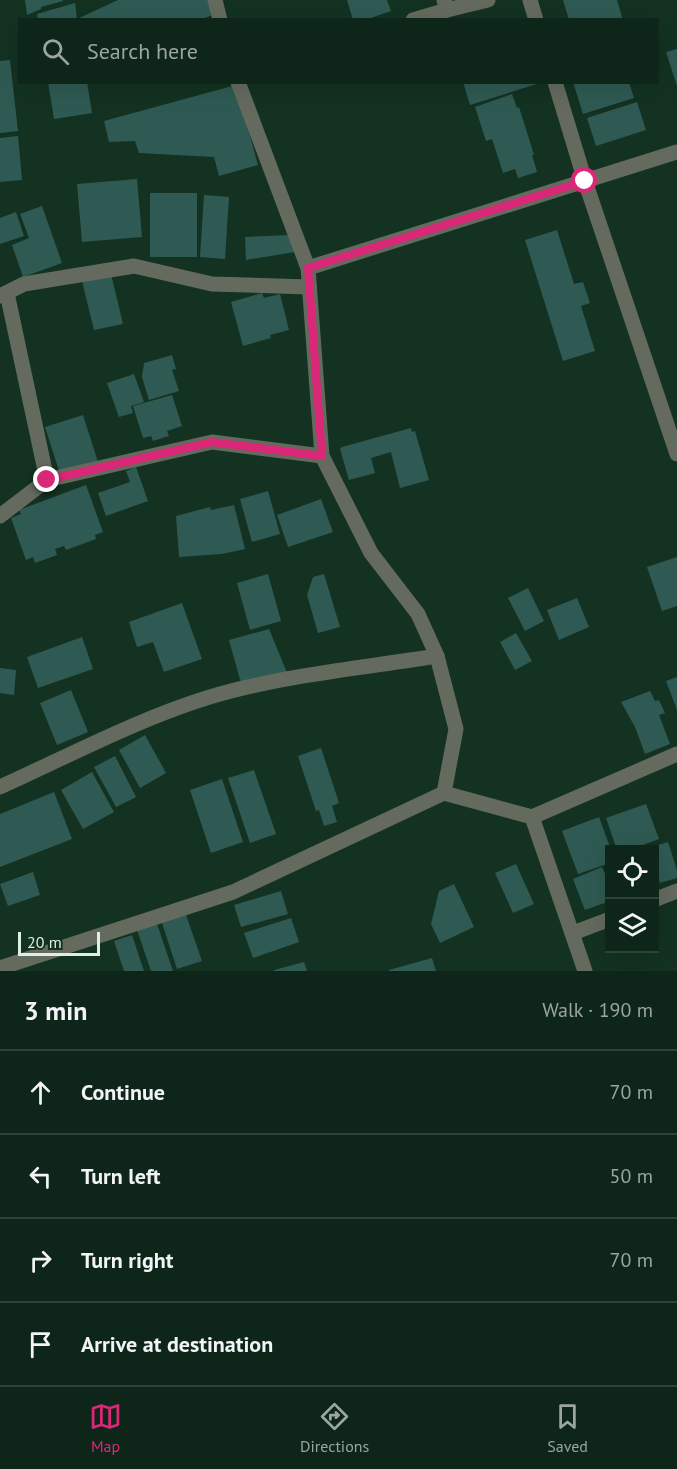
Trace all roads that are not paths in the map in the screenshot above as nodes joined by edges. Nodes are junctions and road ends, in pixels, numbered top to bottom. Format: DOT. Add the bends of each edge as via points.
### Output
graph roads {
  1 [pos="215,0"];
  2 [pos="488,0"];
  3 [pos="530,0"];
  4 [pos="445,5"];
  5 [pos="220,18"];
  6 [pos="417,18"];
  7 [pos="535,18"];
  8 [pos="239,84"];
  9 [pos="556,84"];
  10 [pos="677,152"];
  11 [pos="585,181"];
  12 [pos="308,268"];
  13 [pos="309,287"];
  14 [pos="3,295"];
  15 [pos="677,454"];
  16 [pos="322,456"];
  17 [pos="47,480"];
  18 [pos="0,516"];
  19 [pos="437,656"];
  20 [pos="677,754"];
  21 [pos="0,787"];
  22 [pos="444,793"];
  23 [pos="532,818"];
  24 [pos="677,891"];
  25 [pos="657,899"];
  26 [pos="605,921"];
  27 [pos="573,933"];
  28 [pos="6,968"];
  29 [pos="585,971"];
  1 -- 5 [label="street"];
  2 -- 4 [label="street"];
  3 -- 7 [label="street"];
  4 -- 6 [label="street"];
  8 -- 12 [label="street"];
  9 -- 11 [label="street"];
  10 -- 11 [label="street"];
  11 -- 12 [label="street"];
  11 -- 15 [label="street"];
  12 -- 13 [label="street"];
  13 -- 14 [label="street" via="212,284 134,266 24,284"];
  13 -- 16 [label="street"];
  14 -- 17 [label="street"];
  16 -- 17 [label="street" via="212,442"];
  16 -- 19 [label="street" via="371,553 418,614"];
  17 -- 18 [label="street"];
  19 -- 21 [label="street" via="231,691 169,711"];
  19 -- 22 [label="street" via="456,729"];
  20 -- 23 [label="street"];
  22 -- 23 [label="street"];
  22 -- 28 [label="street" via="233,892"];
  23 -- 27 [label="street"];
  24 -- 25 [label="street"];
  26 -- 27 [label="street"];
  27 -- 29 [label="street"];
}
